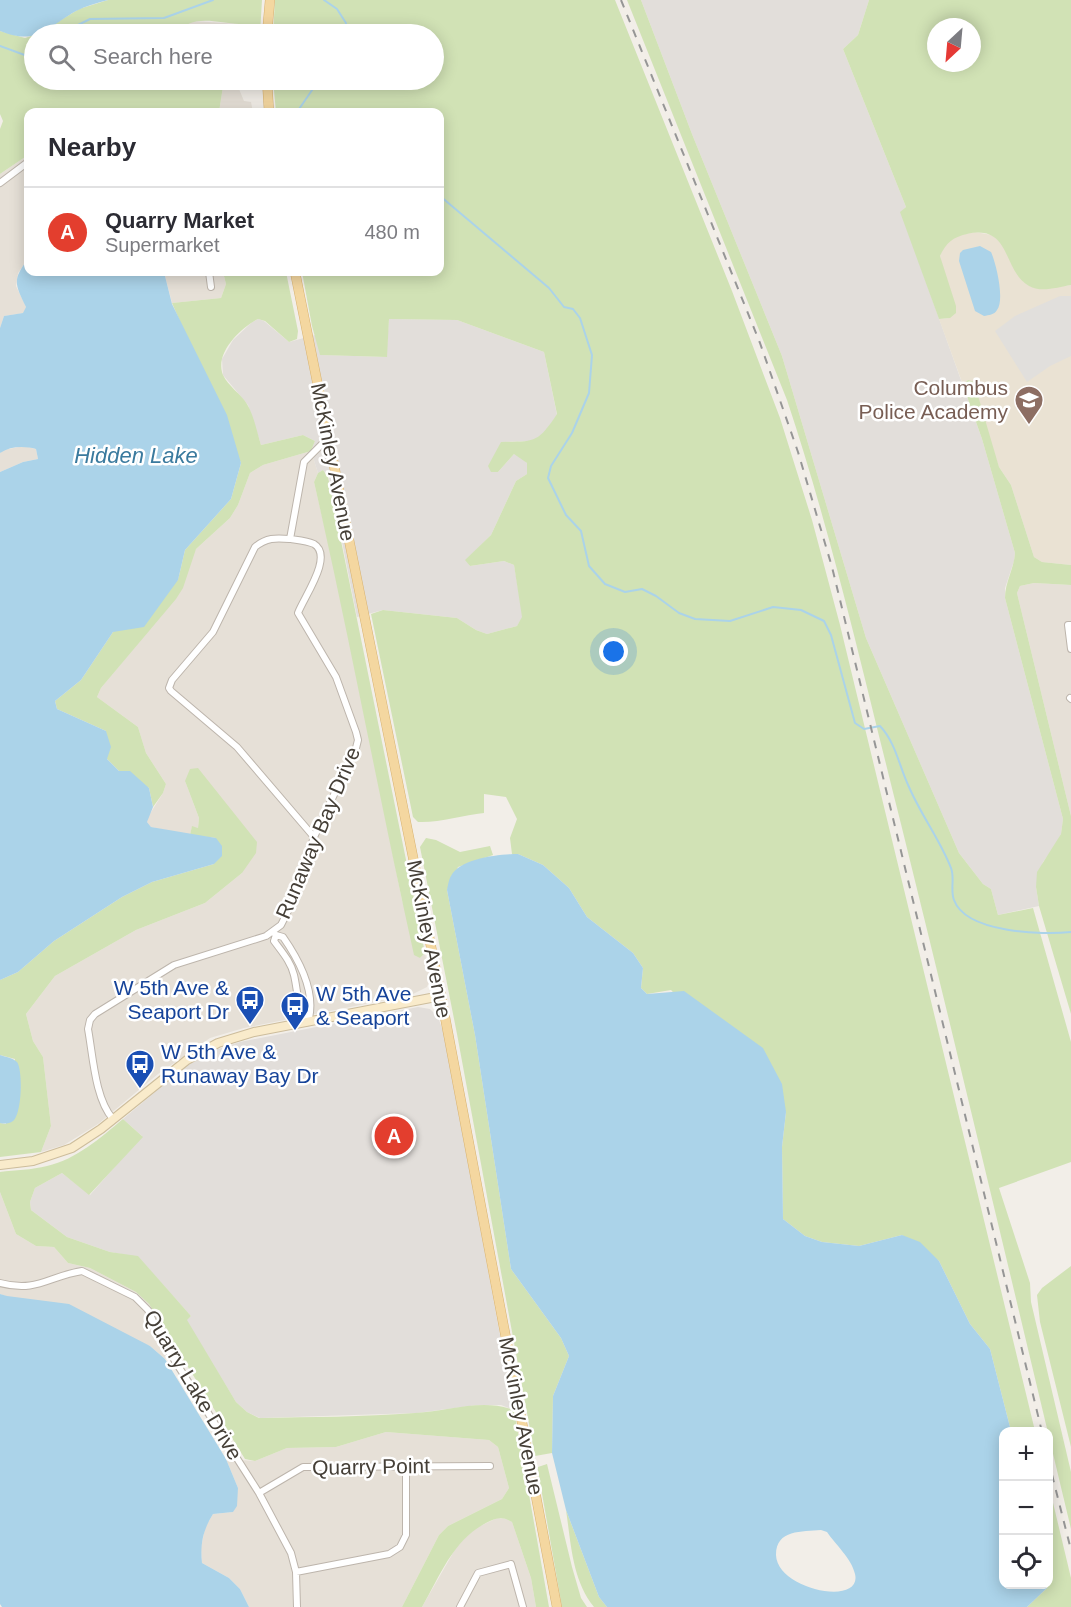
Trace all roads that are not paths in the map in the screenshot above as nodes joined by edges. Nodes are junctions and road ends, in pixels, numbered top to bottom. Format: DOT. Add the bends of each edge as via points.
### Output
graph roads {
  1 [pos="270,0"];
  2 [pos="268,24"];
  3 [pos="268,90"];
  4 [pos="269,108"];
  5 [pos="24,165"];
  6 [pos="0,183"];
  7 [pos="209,276"];
  8 [pos="295,276"];
  9 [pos="211,287"];
  10 [pos="328,438"];
  11 [pos="290,539"];
  12 [pos="1071,625"];
  13 [pos="1071,649"];
  14 [pos="314,837"];
  15 [pos="275,934"];
  16 [pos="441,996"];
  17 [pos="308,1022"];
  18 [pos="113,1119"];
  19 [pos="0,1165"];
  20 [pos="0,1284"];
  21 [pos="406,1466"];
  22 [pos="490,1466"];
  23 [pos="259,1493"];
  24 [pos="297,1572"];
  25 [pos="297,1607"];
  26 [pos="460,1607"];
  27 [pos="523,1607"];
  28 [pos="558,1607"];
  1 -- 2 [label="main road"];
  3 -- 4 [label="main road"];
  5 -- 6 [label="street"];
  7 -- 9 [label="street"];
  8 -- 10 [label="main road, McKinley Avenue"];
  10 -- 11 [label="street" via="304,462"];
  10 -- 16 [label="main road, McKinley Avenue"];
  11 -- 14 [label="street, Runaway Bay Drive" via="321,550 319,569 298,613 340,685 358,740"];
  11 -- 14 [label="street" via="273,538 255,547 213,632 169,688 237,747"];
  12 -- 13 [label="street"];
  14 -- 15 [label="street, Runaway Bay Drive" via="285,921"];
  15 -- 17 [label="street" via="274,941 294,973 301,1013"];
  15 -- 17 [label="street" via="283,937 302,965 311,1012"];
  15 -- 18 [label="street, Runaway Bay Drive" via="174,965 95,1014 88,1029 101,1100"];
  16 -- 17 [label="main road"];
  16 -- 28 [label="main road, McKinley Avenue"];
  17 -- 18 [label="main road" via="254,1032 206,1048"];
  18 -- 19 [label="main road" via="60,1153"];
  20 -- 23 [label="street, Quarry Lake Drive" via="32,1286 82,1271 143,1303 161,1339"];
  21 -- 22 [label="street, Quarry Point"];
  21 -- 23 [label="street, Quarry Point" via="303,1467"];
  21 -- 24 [label="street" via="406,1535 400,1547 389,1554"];
  23 -- 24 [label="street, Quarry Lake Drive"];
  24 -- 25 [label="street, Quarry Lake Drive"];
  26 -- 27 [label="street" via="478,1573 510,1564"];
}
